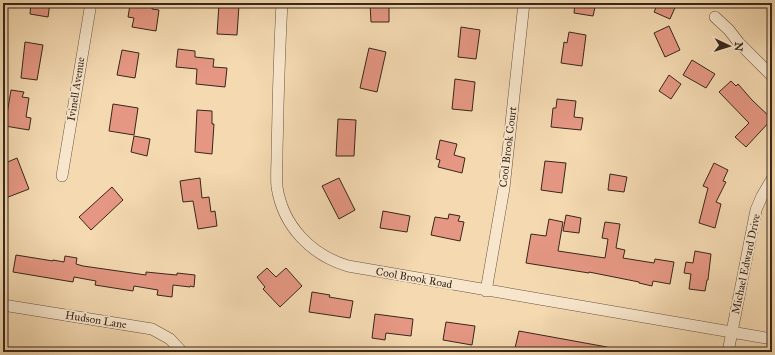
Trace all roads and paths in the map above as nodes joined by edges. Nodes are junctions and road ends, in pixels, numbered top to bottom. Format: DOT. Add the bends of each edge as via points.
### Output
graph roads {
  1 [pos="91,3"];
  2 [pos="282,3"];
  3 [pos="524,3"];
  4 [pos="715,17"];
  5 [pos="772,76"];
  6 [pos="62,176"];
  7 [pos="772,179"];
  8 [pos="486,290"];
  9 [pos="3,305"];
  10 [pos="732,333"];
  11 [pos="772,339"];
  12 [pos="182,352"];
  13 [pos="728,352"];
  1 -- 6 [label="street, Ivinell Avenue"];
  2 -- 8 [label="street, Cool Brook Road" via="277,186 284,211 295,230 316,252 338,263"];
  3 -- 8 [label="street, Cool Brook Court" via="504,188"];
  4 -- 5 [label="street"];
  7 -- 10 [label="street, Michael Edward Drive" via="756,210"];
  8 -- 10 [label="street, Cool Brook Road"];
  9 -- 12 [label="street, Hudson Lane" via="152,329 170,338"];
  10 -- 11 [label="street, Cool Brook Road"];
  10 -- 13 [label="street, Michael Edward Drive"];
}
